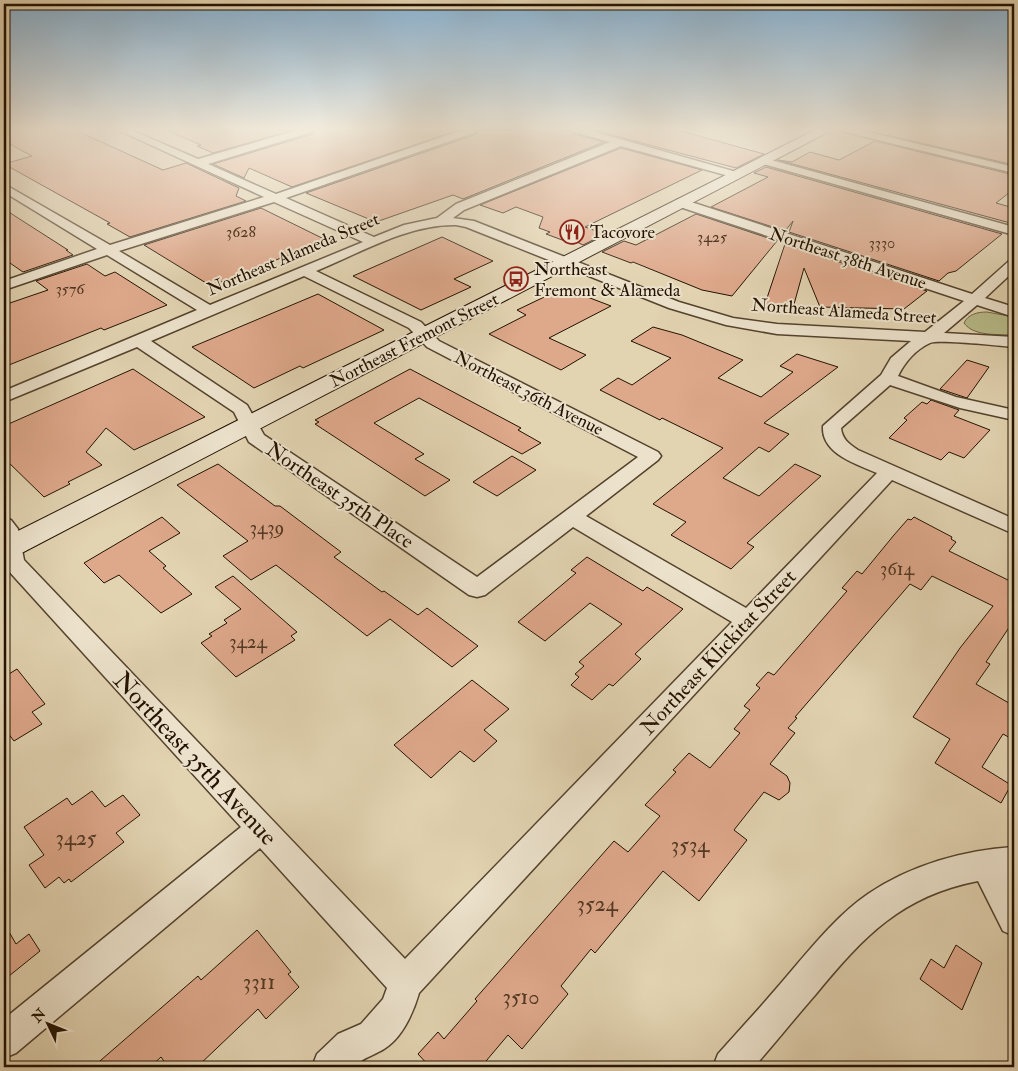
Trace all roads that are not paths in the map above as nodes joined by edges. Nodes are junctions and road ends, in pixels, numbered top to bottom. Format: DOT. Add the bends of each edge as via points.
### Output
graph roads {
  1 [pos="235,180"];
  2 [pos="327,180"];
  3 [pos="527,180"];
  4 [pos="726,180"];
  5 [pos="832,180"];
  6 [pos="4,187"];
  7 [pos="275,198"];
  8 [pos="681,203"];
  9 [pos="442,220"];
  10 [pos="1014,231"];
  11 [pos="374,242"];
  12 [pos="108,250"];
  13 [pos="566,262"];
  14 [pos="1014,264"];
  15 [pos="305,271"];
  16 [pos="4,286"];
  17 [pos="975,299"];
  18 [pos="209,311"];
  19 [pos="1014,312"];
  20 [pos="424,335"];
  21 [pos="929,336"];
  22 [pos="138,340"];
  23 [pos="1014,342"];
  24 [pos="888,378"];
  25 [pos="4,396"];
  26 [pos="1014,415"];
  27 [pos="249,425"];
  28 [pos="890,472"];
  29 [pos="572,516"];
  30 [pos="1014,527"];
  31 [pos="6,541"];
  32 [pos="748,620"];
  33 [pos="261,828"];
  34 [pos="1000,863"];
  35 [pos="1014,920"];
  36 [pos="405,983"];
  37 [pos="4,1041"];
  38 [pos="340,1057"];
  39 [pos="731,1067"];
  1 -- 7 [label="street"];
  2 -- 7 [label="street"];
  3 -- 9 [label="street" via="460,207"];
  4 -- 8 [label="main road, Northeast Fremont Street"];
  5 -- 10 [label="street"];
  6 -- 12 [label="street"];
  7 -- 11 [label="street"];
  7 -- 12 [label="street"];
  8 -- 13 [label="main road, Northeast Fremont Street"];
  8 -- 17 [label="street, Northeast 38th Avenue"];
  9 -- 11 [label="street, Northeast Alameda Street" via="415,226"];
  9 -- 13 [label="street, Northeast Alameda Street" via="469,224"];
  11 -- 15 [label="street, Northeast Alameda Street"];
  12 -- 16 [label="street"];
  12 -- 18 [label="street"];
  13 -- 20 [label="main road, Northeast Fremont Street"];
  13 -- 21 [label="street, Northeast Alameda Street" via="674,305 731,322 777,329"];
  14 -- 17 [label="street"];
  15 -- 18 [label="street, Northeast Alameda Street"];
  15 -- 20 [label="street, Northeast 36th Avenue" via="415,325"];
  17 -- 19 [label="street, Northeast 38th Avenue"];
  17 -- 21 [label="street"];
  18 -- 22 [label="street, Northeast Alameda Street"];
  20 -- 27 [label="main road, Northeast Fremont Street"];
  20 -- 29 [label="street, Northeast 36th Avenue" via="433,344 651,456"];
  21 -- 23 [label="street, Northeast Alameda Street"];
  21 -- 24 [label="street" via="903,356"];
  22 -- 25 [label="street, Northeast Alameda Street"];
  22 -- 27 [label="street, Northeast 35th Place" via="241,410"];
  24 -- 26 [label="street" via="945,400"];
  24 -- 28 [label="street" via="832,426 831,431 842,448"];
  27 -- 29 [label="street, Northeast 35th Place" via="256,438 477,590"];
  27 -- 31 [label="main road, Northeast Fremont Street"];
  28 -- 30 [label="street"];
  28 -- 32 [label="street, Northeast Klickitat Street"];
  29 -- 32 [label="street"];
  31 -- 33 [label="street, Northeast 35th Avenue" via="14,564"];
  32 -- 36 [label="street, Northeast Klickitat Street"];
  33 -- 36 [label="street, Northeast 35th Avenue"];
  33 -- 37 [label="street"];
  34 -- 35 [label="street"];
  34 -- 39 [label="street" via="953,871 917,884 891,897 867,915 844,935"];
  36 -- 38 [label="street, Northeast Klickitat Street" via="397,1009 373,1036"];
}
